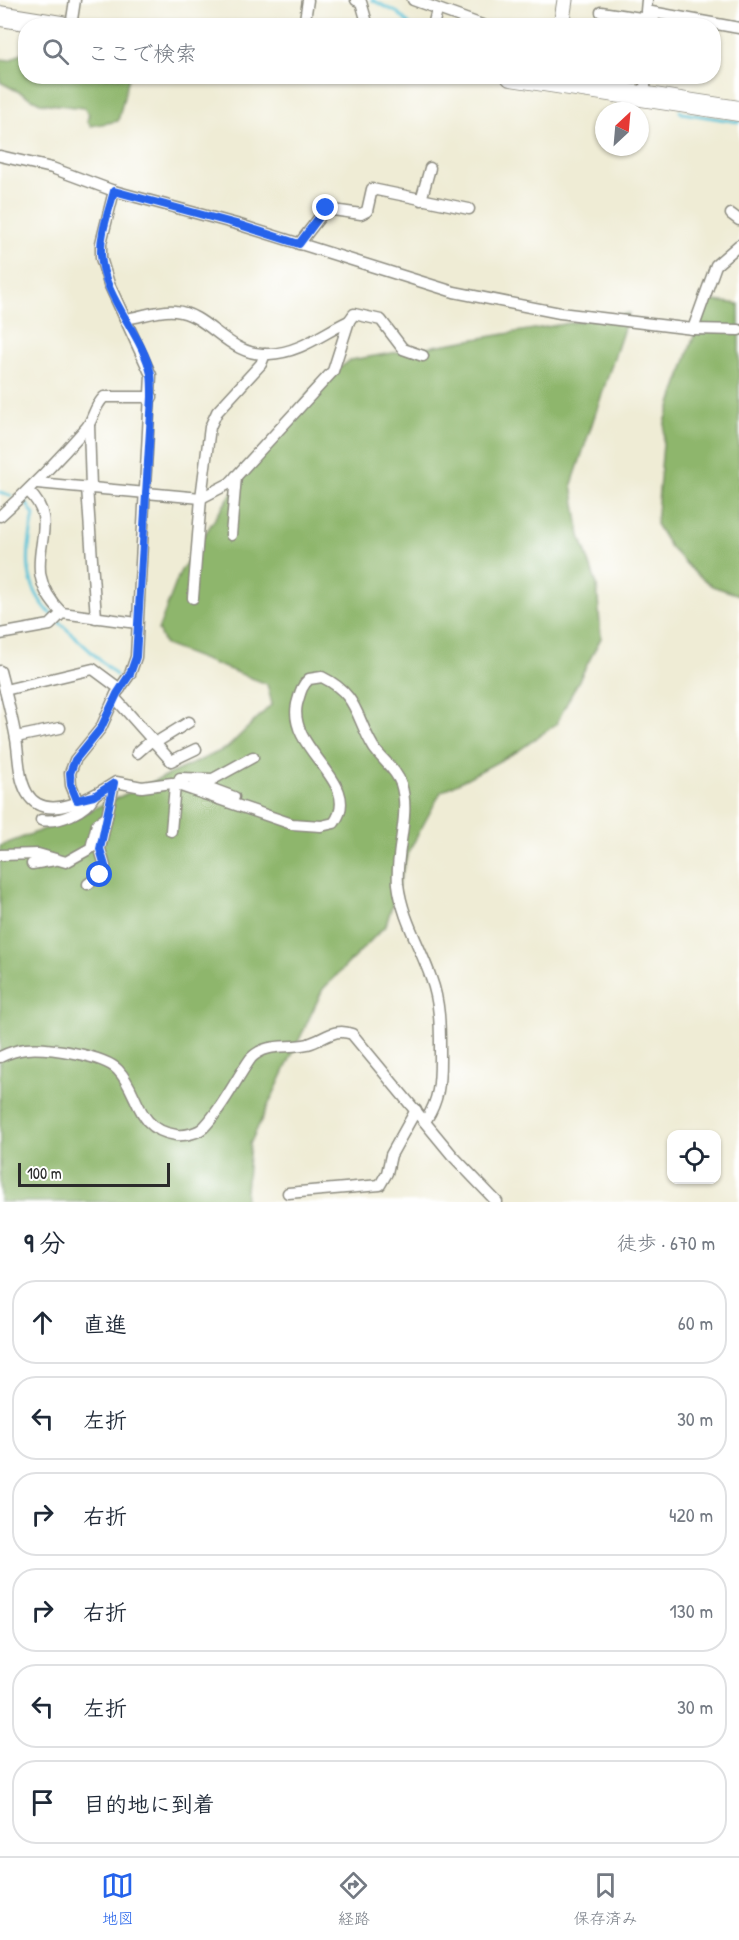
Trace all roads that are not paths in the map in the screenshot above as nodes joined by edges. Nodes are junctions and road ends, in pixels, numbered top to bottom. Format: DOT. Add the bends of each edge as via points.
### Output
graph roads {
  1 [pos="75,0"];
  2 [pos="308,0"];
  3 [pos="356,0"];
  4 [pos="412,0"];
  5 [pos="565,0"];
  6 [pos="647,0"];
  7 [pos="438,10"];
  8 [pos="601,12"];
  9 [pos="0,15"];
  10 [pos="18,18"];
  11 [pos="72,18"];
  12 [pos="305,18"];
  13 [pos="366,18"];
  14 [pos="436,18"];
  15 [pos="462,18"];
  16 [pos="562,18"];
  17 [pos="646,18"];
  18 [pos="653,18"];
  19 [pos="721,26"];
  20 [pos="739,28"];
  21 [pos="577,84"];
  22 [pos="645,84"];
  23 [pos="644,98"];
  24 [pos="739,111"];
  25 [pos="0,156"];
  26 [pos="430,168"];
  27 [pos="114,191"];
  28 [pos="421,200"];
  29 [pos="469,209"];
  30 [pos="299,244"];
  31 [pos="739,245"];
  32 [pos="125,319"];
  33 [pos="350,321"];
  34 [pos="693,328"];
  35 [pos="739,330"];
  36 [pos="720,331"];
  37 [pos="739,339"];
  38 [pos="265,354"];
  39 [pos="423,356"];
  40 [pos="152,397"];
  41 [pos="88,425"];
  42 [pos="236,476"];
  43 [pos="37,483"];
  44 [pos="89,488"];
  45 [pos="28,491"];
  46 [pos="145,494"];
  47 [pos="201,498"];
  48 [pos="0,516"];
  49 [pos="231,535"];
  50 [pos="193,598"];
  51 [pos="61,614"];
  52 [pos="96,618"];
  53 [pos="137,623"];
  54 [pos="0,634"];
  55 [pos="0,672"];
  56 [pos="5,690"];
  57 [pos="117,693"];
  58 [pos="189,722"];
  59 [pos="60,729"];
  60 [pos="16,737"];
  61 [pos="153,742"];
  62 [pos="196,749"];
  63 [pos="137,753"];
  64 [pos="253,757"];
  65 [pos="176,782"];
  66 [pos="114,783"];
  67 [pos="94,796"];
  68 [pos="234,797"];
  69 [pos="77,800"];
  70 [pos="107,817"];
  71 [pos="41,820"];
  72 [pos="171,831"];
  73 [pos="0,855"];
  74 [pos="56,860"];
  75 [pos="32,864"];
  76 [pos="88,884"];
  77 [pos="0,1057"];
  78 [pos="416,1110"];
  79 [pos="426,1120"];
  80 [pos="288,1192"];
  81 [pos="497,1202"];
  1 -- 11 [label="street"];
  2 -- 12 [label="street"];
  3 -- 13 [label="street" via="361,2"];
  4 -- 7 [label="street"];
  5 -- 16 [label="street"];
  6 -- 18 [label="street" via="646,11"];
  7 -- 14 [label="street"];
  7 -- 15 [label="street"];
  8 -- 17 [label="street"];
  9 -- 10 [label="highway"];
  19 -- 20 [label="street"];
  21 -- 23 [label="highway"];
  22 -- 23 [label="street"];
  23 -- 24 [label="highway"];
  25 -- 27 [label="street" via="52,168"];
  26 -- 28 [label="street"];
  27 -- 30 [label="street"];
  27 -- 32 [label="street" via="101,258"];
  28 -- 29 [label="street"];
  28 -- 30 [label="street" via="372,189 366,211 361,214 326,208"];
  30 -- 34 [label="street" via="469,296 560,313"];
  31 -- 34 [label="street" via="716,265"];
  32 -- 38 [label="street" via="174,310 230,344"];
  32 -- 40 [label="street" via="147,361"];
  33 -- 38 [label="street" via="294,349"];
  33 -- 39 [label="street" via="354,315 381,320 403,349"];
  33 -- 42 [label="street" via="333,371"];
  34 -- 36 [label="street"];
  35 -- 36 [label="street"];
  36 -- 37 [label="street"];
  38 -- 47 [label="street" via="261,364 217,412 210,428"];
  40 -- 41 [label="street" via="104,397"];
  40 -- 46 [label="street"];
  41 -- 43 [label="street"];
  41 -- 44 [label="street"];
  42 -- 47 [label="street"];
  42 -- 49 [label="street"];
  43 -- 44 [label="street"];
  43 -- 45 [label="street"];
  44 -- 46 [label="street"];
  44 -- 52 [label="street"];
  45 -- 48 [label="street"];
  45 -- 51 [label="street" via="40,503 45,522 39,576 47,597"];
  46 -- 47 [label="street"];
  46 -- 53 [label="street"];
  47 -- 50 [label="street"];
  51 -- 52 [label="street"];
  51 -- 54 [label="street" via="51,624"];
  52 -- 53 [label="street"];
  53 -- 57 [label="street" via="136,657"];
  55 -- 56 [label="street"];
  56 -- 57 [label="street" via="93,669"];
  56 -- 60 [label="street"];
  57 -- 61 [label="street"];
  57 -- 69 [label="street" via="101,728 75,760 70,773"];
  58 -- 61 [label="street"];
  59 -- 60 [label="street"];
  60 -- 69 [label="street" via="23,782 35,802 53,809"];
  61 -- 62 [label="street" via="171,761"];
  61 -- 63 [label="street"];
  64 -- 65 [label="street" via="213,779"];
  65 -- 66 [label="street" via="142,787"];
  65 -- 68 [label="street"];
  65 -- 72 [label="street"];
  65 -- 79 [label="street" via="292,824 334,823 343,803 339,791 305,745 296,711 300,691 309,679 322,677 348,694 373,747 402,786 404,812 398,882 404,914 432,979 439,1007 440,1090"];
  66 -- 67 [label="street"];
  66 -- 70 [label="street"];
  67 -- 69 [label="street"];
  67 -- 71 [label="street" via="74,813 49,822"];
  70 -- 74 [label="street" via="97,824 91,848 66,862"];
  70 -- 76 [label="street" via="100,849 105,866"];
  73 -- 74 [label="street" via="38,854"];
  74 -- 75 [label="street"];
  77 -- 78 [label="street" via="27,1049 56,1050 109,1064 118,1070 142,1114 154,1126 182,1136 204,1128 260,1049 309,1044 345,1031 352,1034"];
  78 -- 79 [label="street"];
  78 -- 80 [label="street" via="391,1155 380,1185"];
  79 -- 81 [label="street" via="452,1155"];
}
